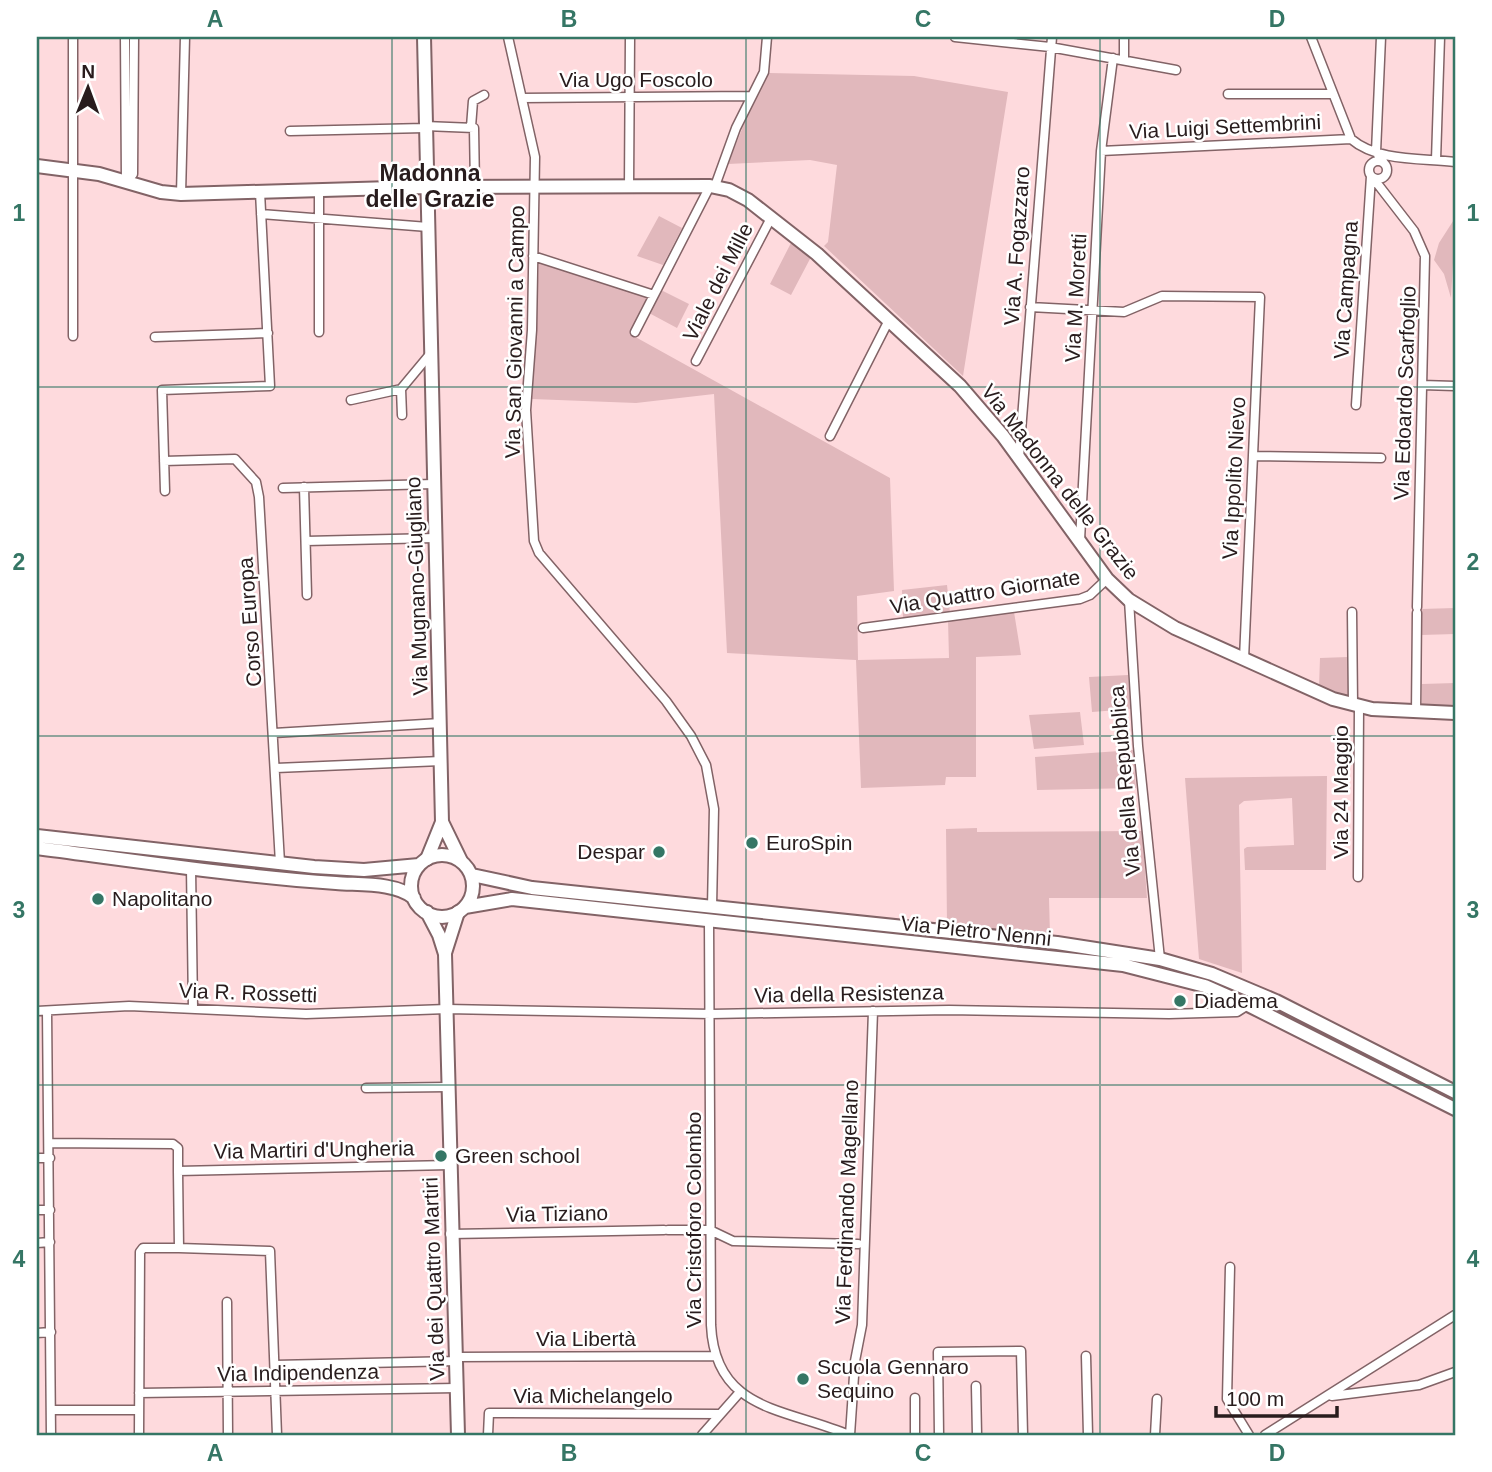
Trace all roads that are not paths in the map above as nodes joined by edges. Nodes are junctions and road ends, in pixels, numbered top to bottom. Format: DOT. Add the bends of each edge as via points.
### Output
graph roads {
  1 [pos="73,37"];
  2 [pos="125,37"];
  3 [pos="134,37"];
  4 [pos="185,37"];
  5 [pos="424,37"];
  6 [pos="508,37"];
  7 [pos="630,37"];
  8 [pos="767,37"];
  9 [pos="955,37"];
  10 [pos="1052,37"];
  11 [pos="1124,37"];
  12 [pos="1311,37"];
  13 [pos="1381,37"];
  14 [pos="1440,37"];
  15 [pos="1050,47"];
  16 [pos="1113,58"];
  17 [pos="1124,60"];
  18 [pos="1176,70"];
  19 [pos="1332,93"];
  20 [pos="484,94"];
  21 [pos="1228,94"];
  22 [pos="750,96"];
  23 [pos="630,97"];
  24 [pos="523,98"];
  25 [pos="425,127"];
  26 [pos="471,127"];
  27 [pos="290,131"];
  28 [pos="1351,139"];
  29 [pos="1361,147"];
  30 [pos="1101,151"];
  31 [pos="1407,158"];
  32 [pos="1436,160"];
  33 [pos="1455,162"];
  34 [pos="37,166"];
  35 [pos="1379,166"];
  36 [pos="75,170"];
  37 [pos="126,182"];
  38 [pos="536,186"];
  39 [pos="629,186"];
  40 [pos="713,186"];
  41 [pos="426,187"];
  42 [pos="475,187"];
  43 [pos="319,190"];
  44 [pos="260,192"];
  45 [pos="181,194"];
  46 [pos="261,214"];
  47 [pos="319,218"];
  48 [pos="771,218"];
  49 [pos="428,226"];
  50 [pos="533,256"];
  51 [pos="654,295"];
  52 [pos="1030,307"];
  53 [pos="1092,312"];
  54 [pos="889,320"];
  55 [pos="319,332"];
  56 [pos="635,332"];
  57 [pos="268,333"];
  58 [pos="73,336"];
  59 [pos="155,337"];
  60 [pos="431,352"];
  61 [pos="696,361"];
  62 [pos="1422,385"];
  63 [pos="1455,386"];
  64 [pos="401,389"];
  65 [pos="351,400"];
  66 [pos="1356,405"];
  67 [pos="402,415"];
  68 [pos="830,436"];
  69 [pos="1252,456"];
  70 [pos="1019,457"];
  71 [pos="1381,458"];
  72 [pos="164,461"];
  73 [pos="434,484"];
  74 [pos="304,487"];
  75 [pos="283,488"];
  76 [pos="165,491"];
  77 [pos="435,538"];
  78 [pos="306,541"];
  79 [pos="1080,541"];
  80 [pos="1107,579"];
  81 [pos="307,594"];
  82 [pos="1129,600"];
  83 [pos="1352,612"];
  84 [pos="863,628"];
  85 [pos="1244,659"];
  86 [pos="1356,705"];
  87 [pos="1416,713"];
  88 [pos="1455,713"];
  89 [pos="440,723"];
  90 [pos="274,733"];
  91 [pos="441,761"];
  92 [pos="276,768"];
  93 [pos="442,822"];
  94 [pos="37,836"];
  95 [pos="37,848"];
  96 [pos="461,861"];
  97 [pos="423,862"];
  98 [pos="280,863"];
  99 [pos="191,869"];
  100 [pos="472,875"];
  101 [pos="1358,877"];
  102 [pos="414,898"];
  103 [pos="712,907"];
  104 [pos="461,910"];
  105 [pos="427,912"];
  106 [pos="709,921"];
  107 [pos="445,954"];
  108 [pos="1160,959"];
  109 [pos="1248,1004"];
  110 [pos="193,1008"];
  111 [pos="447,1009"];
  112 [pos="37,1011"];
  113 [pos="47,1011"];
  114 [pos="873,1011"];
  115 [pos="711,1014"];
  116 [pos="448,1087"];
  117 [pos="366,1088"];
  118 [pos="1455,1092"];
  119 [pos="1455,1110"];
  120 [pos="49,1143"];
  121 [pos="37,1158"];
  122 [pos="50,1158"];
  123 [pos="450,1165"];
  124 [pos="178,1171"];
  125 [pos="37,1210"];
  126 [pos="50,1210"];
  127 [pos="710,1230"];
  128 [pos="450,1234"];
  129 [pos="50,1242"];
  130 [pos="37,1243"];
  131 [pos="858,1244"];
  132 [pos="179,1248"];
  133 [pos="1230,1267"];
  134 [pos="227,1302"];
  135 [pos="1455,1315"];
  136 [pos="51,1332"];
  137 [pos="37,1333"];
  138 [pos="715,1356"];
  139 [pos="1086,1356"];
  140 [pos="457,1359"];
  141 [pos="275,1365"];
  142 [pos="1455,1372"];
  143 [pos="976,1386"];
  144 [pos="457,1388"];
  145 [pos="227,1391"];
  146 [pos="275,1391"];
  147 [pos="740,1392"];
  148 [pos="139,1393"];
  149 [pos="1327,1397"];
  150 [pos="915,1398"];
  151 [pos="1157,1399"];
  152 [pos="51,1410"];
  153 [pos="139,1410"];
  154 [pos="720,1414"];
  155 [pos="51,1435"];
  156 [pos="139,1435"];
  157 [pos="228,1435"];
  158 [pos="277,1435"];
  159 [pos="458,1435"];
  160 [pos="488,1435"];
  161 [pos="702,1435"];
  162 [pos="850,1435"];
  163 [pos="915,1435"];
  164 [pos="939,1435"];
  165 [pos="977,1435"];
  166 [pos="1023,1435"];
  167 [pos="1088,1435"];
  168 [pos="1155,1435"];
  169 [pos="1249,1435"];
  170 [pos="1265,1435"];
  1 -- 36 [label="street"];
  2 -- 37 [label="street"];
  3 -- 37 [label="street" via="132,174"];
  4 -- 45 [label="street"];
  5 -- 25 [label="main road, Via Mugnano-Giugliano"];
  6 -- 24 [label="street, Via San Giovanni a Campo"];
  7 -- 23 [label="street"];
  8 -- 22 [label="street" via="764,72"];
  9 -- 15 [label="street"];
  10 -- 15 [label="street, Via A. Fogazzaro"];
  11 -- 17 [label="street"];
  12 -- 19 [label="street"];
  13 -- 35 [label="street"];
  14 -- 32 [label="street"];
  15 -- 16 [label="street"];
  15 -- 52 [label="street, Via A. Fogazzaro"];
  16 -- 17 [label="street"];
  16 -- 30 [label="street, Via M. Moretti"];
  17 -- 18 [label="street"];
  19 -- 21 [label="street"];
  19 -- 28 [label="street"];
  20 -- 26 [label="street" via="473,101"];
  22 -- 23 [label="street, Via Ugo Foscolo"];
  22 -- 40 [label="street"];
  23 -- 24 [label="street, Via Ugo Foscolo"];
  23 -- 39 [label="street"];
  24 -- 38 [label="street, Via San Giovanni a Campo"];
  25 -- 26 [label="street"];
  25 -- 27 [label="street"];
  25 -- 41 [label="main road, Via Mugnano-Giugliano"];
  26 -- 42 [label="street" via="475,131"];
  28 -- 29 [label="street"];
  28 -- 30 [label="street, Via Luigi Settembrini"];
  29 -- 35 [label="street"];
  29 -- 35 [label="street"];
  30 -- 53 [label="street, Via M. Moretti"];
  31 -- 32 [label="street"];
  31 -- 35 [label="street"];
  31 -- 35 [label="street"];
  32 -- 33 [label="street"];
  34 -- 36 [label="main road"];
  35 -- 62 [label="street, Via Edoardo Scarfoglio" via="1385,193 1414,231 1425,256"];
  35 -- 66 [label="street, Via Campagna"];
  36 -- 37 [label="main road"];
  36 -- 58 [label="street"];
  37 -- 45 [label="main road"];
  38 -- 39 [label="main road, Via Madonna delle Grazie"];
  38 -- 42 [label="main road, Via Madonna delle Grazie"];
  38 -- 50 [label="street, Via San Giovanni a Campo"];
  39 -- 40 [label="main road, Via Madonna delle Grazie"];
  40 -- 48 [label="main road, Via Madonna delle Grazie" via="738,194"];
  40 -- 51 [label="street"];
  41 -- 42 [label="main road, Via Madonna delle Grazie"];
  41 -- 43 [label="main road"];
  41 -- 49 [label="main road, Via Mugnano-Giugliano"];
  43 -- 44 [label="main road"];
  43 -- 47 [label="street"];
  44 -- 45 [label="main road"];
  44 -- 46 [label="street"];
  46 -- 47 [label="street"];
  46 -- 57 [label="street"];
  47 -- 49 [label="street"];
  47 -- 55 [label="street"];
  48 -- 54 [label="main road, Via Madonna delle Grazie"];
  48 -- 61 [label="street, Viale dei Mille"];
  49 -- 60 [label="main road, Via Mugnano-Giugliano"];
  50 -- 51 [label="street"];
  50 -- 103 [label="street, Via San Giovanni a Campo" via="526,410 534,541 539,553 666,701 706,765 714,809"];
  51 -- 56 [label="street"];
  52 -- 53 [label="street"];
  52 -- 70 [label="street, Via A. Fogazzaro"];
  53 -- 69 [label="street, Via Ippolito Nievo" via="1124,312 1162,296 1260,297"];
  53 -- 79 [label="street, Via M. Moretti"];
  54 -- 68 [label="street"];
  54 -- 70 [label="main road, Via Madonna delle Grazie" via="960,387"];
  57 -- 59 [label="street"];
  57 -- 72 [label="street" via="270,386 162,390"];
  60 -- 64 [label="street"];
  60 -- 73 [label="main road, Via Mugnano-Giugliano"];
  62 -- 63 [label="street"];
  62 -- 87 [label="street, Via Edoardo Scarfoglio"];
  64 -- 65 [label="street"];
  64 -- 67 [label="street"];
  69 -- 71 [label="street"];
  69 -- 85 [label="street, Via Ippolito Nievo"];
  70 -- 79 [label="main road, Via Madonna delle Grazie"];
  72 -- 76 [label="street"];
  72 -- 90 [label="street, Corso Europa" via="235,459 256,482"];
  73 -- 74 [label="street"];
  73 -- 77 [label="main road, Via Mugnano-Giugliano"];
  74 -- 75 [label="street"];
  74 -- 78 [label="street"];
  77 -- 78 [label="street"];
  77 -- 89 [label="main road, Via Mugnano-Giugliano"];
  78 -- 81 [label="street"];
  79 -- 80 [label="main road, Via Madonna delle Grazie"];
  80 -- 82 [label="main road, Via Madonna delle Grazie"];
  80 -- 84 [label="street, Via Quattro Giornate" via="1080,599"];
  82 -- 85 [label="main road, Via Madonna delle Grazie" via="1175,628"];
  82 -- 108 [label="street, Via della Repubblica" via="1138,746"];
  83 -- 86 [label="street, Via 24 Maggio"];
  85 -- 86 [label="main road, Via Madonna delle Grazie"];
  86 -- 87 [label="main road, Via Madonna delle Grazie"];
  86 -- 101 [label="street, Via 24 Maggio"];
  87 -- 88 [label="main road, Via Madonna delle Grazie"];
  89 -- 90 [label="street"];
  89 -- 91 [label="main road, Via Mugnano-Giugliano"];
  90 -- 92 [label="street, Corso Europa"];
  91 -- 92 [label="street"];
  91 -- 93 [label="main road, Via Mugnano-Giugliano"];
  92 -- 98 [label="street, Corso Europa"];
  93 -- 96 [label="main road, Via Mugnano-Giugliano"];
  93 -- 97 [label="main road, Via Mugnano-Giugliano"];
  94 -- 98 [label="main road"];
  95 -- 99 [label="main road"];
  96 -- 97 [label="main road" via="444,855"];
  96 -- 100 [label="main road"];
  97 -- 98 [label="main road" via="364,870"];
  97 -- 102 [label="main road" via="412,881"];
  99 -- 102 [label="main road" via="367,885"];
  99 -- 110 [label="street"];
  100 -- 103 [label="main road, Via Pietro Nenni" via="532,888"];
  100 -- 104 [label="main road" via="473,892"];
  102 -- 105 [label="main road"];
  103 -- 108 [label="main road, Via Pietro Nenni" via="1057,943"];
  104 -- 105 [label="main road" via="442,916"];
  104 -- 106 [label="main road, Via Pietro Nenni" via="512,899"];
  104 -- 107 [label="main road, Via dei Quattro Martiri"];
  105 -- 107 [label="main road, Via dei Quattro Martiri"];
  106 -- 109 [label="main road, Via Pietro Nenni" via="1123,965 1205,986"];
  106 -- 115 [label="street, Via Cristoforo Colombo"];
  107 -- 111 [label="main road, Via dei Quattro Martiri"];
  108 -- 118 [label="main road, Via Pietro Nenni" via="1212,974 1276,1001"];
  109 -- 114 [label="street, Via della Resistenza" via="1237,1013"];
  109 -- 119 [label="main road, Via Pietro Nenni"];
  110 -- 111 [label="street, Via R. Rossetti" via="306,1014"];
  110 -- 113 [label="street, Via R. Rossetti"];
  111 -- 115 [label="street, Via della Resistenza"];
  111 -- 116 [label="main road, Via dei Quattro Martiri"];
  112 -- 113 [label="street, Via R. Rossetti"];
  113 -- 120 [label="street"];
  114 -- 115 [label="street, Via della Resistenza"];
  114 -- 162 [label="street, Via Ferdinando Magellano" via="862,1325"];
  115 -- 127 [label="street, Via Cristoforo Colombo"];
  116 -- 117 [label="street"];
  116 -- 123 [label="main road, Via dei Quattro Martiri"];
  120 -- 122 [label="street"];
  120 -- 124 [label="street" via="173,1144 178,1150"];
  121 -- 122 [label="street"];
  122 -- 126 [label="street"];
  123 -- 124 [label="street, Via Martiri d'Ungheria"];
  123 -- 128 [label="main road, Via dei Quattro Martiri"];
  124 -- 132 [label="street"];
  125 -- 126 [label="street"];
  126 -- 129 [label="street"];
  127 -- 128 [label="street, Via Tiziano"];
  127 -- 131 [label="street, Via Tiziano" via="733,1241"];
  127 -- 138 [label="street, Via Cristoforo Colombo"];
  128 -- 140 [label="main road, Via dei Quattro Martiri"];
  129 -- 130 [label="street"];
  129 -- 136 [label="street"];
  132 -- 146 [label="street" via="269,1250"];
  132 -- 148 [label="street" via="141,1250"];
  133 -- 169 [label="street" via="1227,1399"];
  134 -- 145 [label="street"];
  135 -- 149 [label="street"];
  136 -- 137 [label="street"];
  136 -- 152 [label="street"];
  138 -- 140 [label="street, Via Libertà"];
  138 -- 147 [label="street, Via Cristoforo Colombo" via="724,1377"];
  139 -- 167 [label="street"];
  140 -- 141 [label="street, Via Libertà"];
  140 -- 144 [label="main road, Via dei Quattro Martiri"];
  142 -- 149 [label="street" via="1419,1385"];
  143 -- 165 [label="street"];
  144 -- 146 [label="street, Via Indipendenza"];
  144 -- 159 [label="main road, Via dei Quattro Martiri"];
  145 -- 146 [label="street, Via Indipendenza"];
  145 -- 148 [label="street, Via Indipendenza"];
  145 -- 157 [label="street"];
  146 -- 158 [label="street"];
  147 -- 154 [label="street"];
  147 -- 162 [label="street, Via Cristoforo Colombo" via="761,1405"];
  148 -- 153 [label="street"];
  149 -- 170 [label="street"];
  150 -- 163 [label="street"];
  151 -- 168 [label="street"];
  152 -- 153 [label="street"];
  152 -- 155 [label="street"];
  153 -- 156 [label="street"];
  154 -- 160 [label="street, Via Michelangelo" via="489,1413"];
  154 -- 161 [label="street"];
  164 -- 166 [label="street" via="938,1352 1021,1351"];
}
